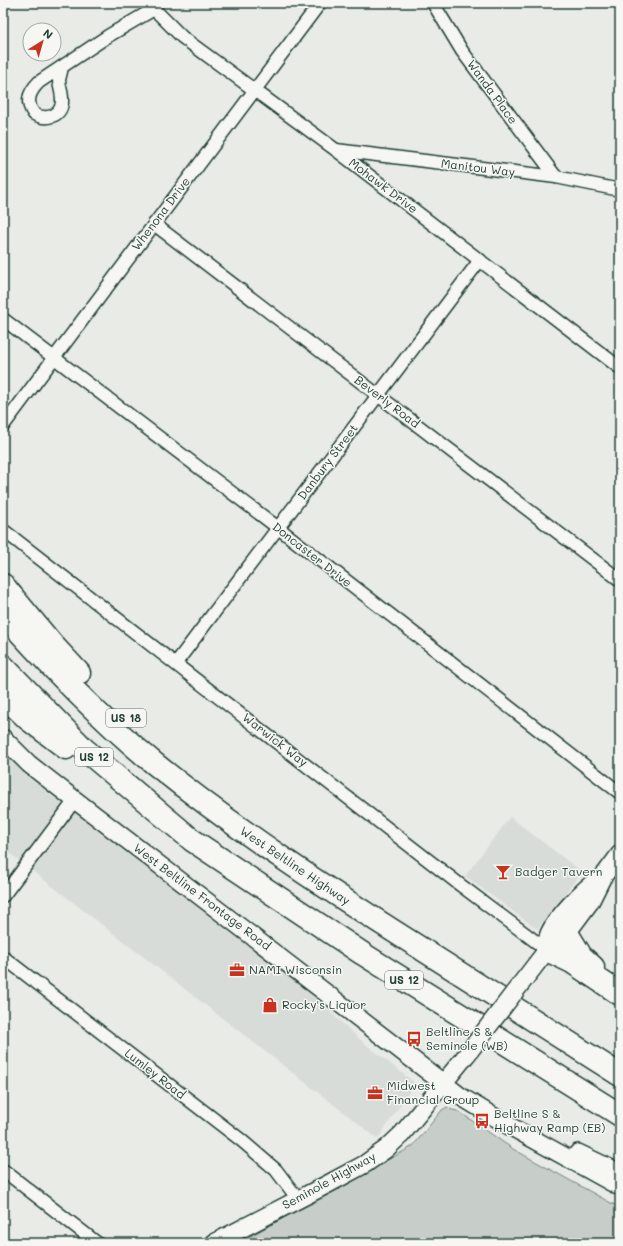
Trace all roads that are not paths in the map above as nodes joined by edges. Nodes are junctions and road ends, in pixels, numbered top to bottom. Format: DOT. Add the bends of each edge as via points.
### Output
graph roads {
  1 [pos="320,3"];
  2 [pos="433,3"];
  3 [pos="151,6"];
  4 [pos="62,67"];
  5 [pos="255,89"];
  6 [pos="336,150"];
  7 [pos="556,177"];
  8 [pos="620,190"];
  9 [pos="154,224"];
  10 [pos="480,260"];
  11 [pos="3,319"];
  12 [pos="54,358"];
  13 [pos="620,368"];
  14 [pos="379,395"];
  15 [pos="3,426"];
  16 [pos="278,527"];
  17 [pos="3,530"];
  18 [pos="620,580"];
  19 [pos="3,585"];
  20 [pos="3,614"];
  21 [pos="176,663"];
  22 [pos="3,666"];
  23 [pos="3,695"];
  24 [pos="3,738"];
  25 [pos="620,793"];
  26 [pos="76,800"];
  27 [pos="192,840"];
  28 [pos="258,843"];
  29 [pos="620,854"];
  30 [pos="602,878"];
  31 [pos="3,896"];
  32 [pos="567,933"];
  33 [pos="548,950"];
  34 [pos="3,957"];
  35 [pos="620,990"];
  36 [pos="620,994"];
  37 [pos="620,1075"];
  38 [pos="444,1083"];
  39 [pos="620,1115"];
  40 [pos="545,1144"];
  41 [pos="3,1170"];
  42 [pos="620,1173"];
  43 [pos="620,1187"];
  44 [pos="298,1199"];
  45 [pos="97,1243"];
  46 [pos="214,1243"];
  1 -- 5 [label="street, Whenona Drive"];
  2 -- 7 [label="street, Wanda Place" via="462,52"];
  3 -- 4 [label="street"];
  3 -- 5 [label="street, Mohawk Drive" via="182,36"];
  5 -- 6 [label="street, Mohawk Drive"];
  5 -- 9 [label="street, Whenona Drive"];
  6 -- 7 [label="street, Manitou Way"];
  6 -- 10 [label="street, Mohawk Drive"];
  7 -- 8 [label="street, Manitou Way"];
  9 -- 12 [label="street, Whenona Drive"];
  9 -- 14 [label="street, Beverly Road"];
  10 -- 13 [label="street, Mohawk Drive"];
  10 -- 14 [label="street, Danbury Street"];
  11 -- 12 [label="street, Doncaster Drive"];
  12 -- 15 [label="street, Whenona Drive"];
  12 -- 16 [label="street, Doncaster Drive"];
  14 -- 16 [label="street, Danbury Street"];
  14 -- 18 [label="street, Beverly Road"];
  16 -- 21 [label="street, Danbury Street"];
  16 -- 25 [label="street, Doncaster Drive"];
  17 -- 21 [label="street, Warwick Way"];
  19 -- 28 [label="highway, US 18" via="52,644 88,682"];
  20 -- 28 [label="highway, West Beltline Highway / US 12" via="54,669 121,734"];
  21 -- 33 [label="street, Warwick Way" via="459,884"];
  22 -- 27 [label="highway, US 12" via="84,749"];
  23 -- 27 [label="highway" via="28,719 93,769"];
  24 -- 26 [label="street, West Beltline Frontage Road" via="29,764"];
  26 -- 31 [label="street"];
  26 -- 38 [label="street, West Beltline Frontage Road"];
  27 -- 39 [label="highway, US 12" via="363,954"];
  28 -- 37 [label="highway, West Beltline Highway / US 12"];
  29 -- 30 [label="street, Seminole Highway"];
  30 -- 32 [label="street, Seminole Highway" via="590,902"];
  30 -- 33 [label="street, Seminole Highway" via="582,892 553,927 548,935"];
  32 -- 33 [label="street, Seminole Highway"];
  32 -- 35 [label="highway" via="581,956"];
  33 -- 36 [label="highway" via="572,962"];
  33 -- 38 [label="street, Seminole Highway, bridge"];
  34 -- 44 [label="street, Lumley Road" via="241,1140 276,1170"];
  38 -- 40 [label="street, West Beltline Frontage Road" via="470,1102"];
  38 -- 44 [label="street, Seminole Highway" via="402,1134 386,1149 365,1164"];
  40 -- 42 [label="street, West Beltline Frontage Road" via="582,1154"];
  40 -- 43 [label="street, West Beltline Frontage Road"];
  41 -- 45 [label="street"];
  44 -- 46 [label="street, Seminole Highway"];
}
